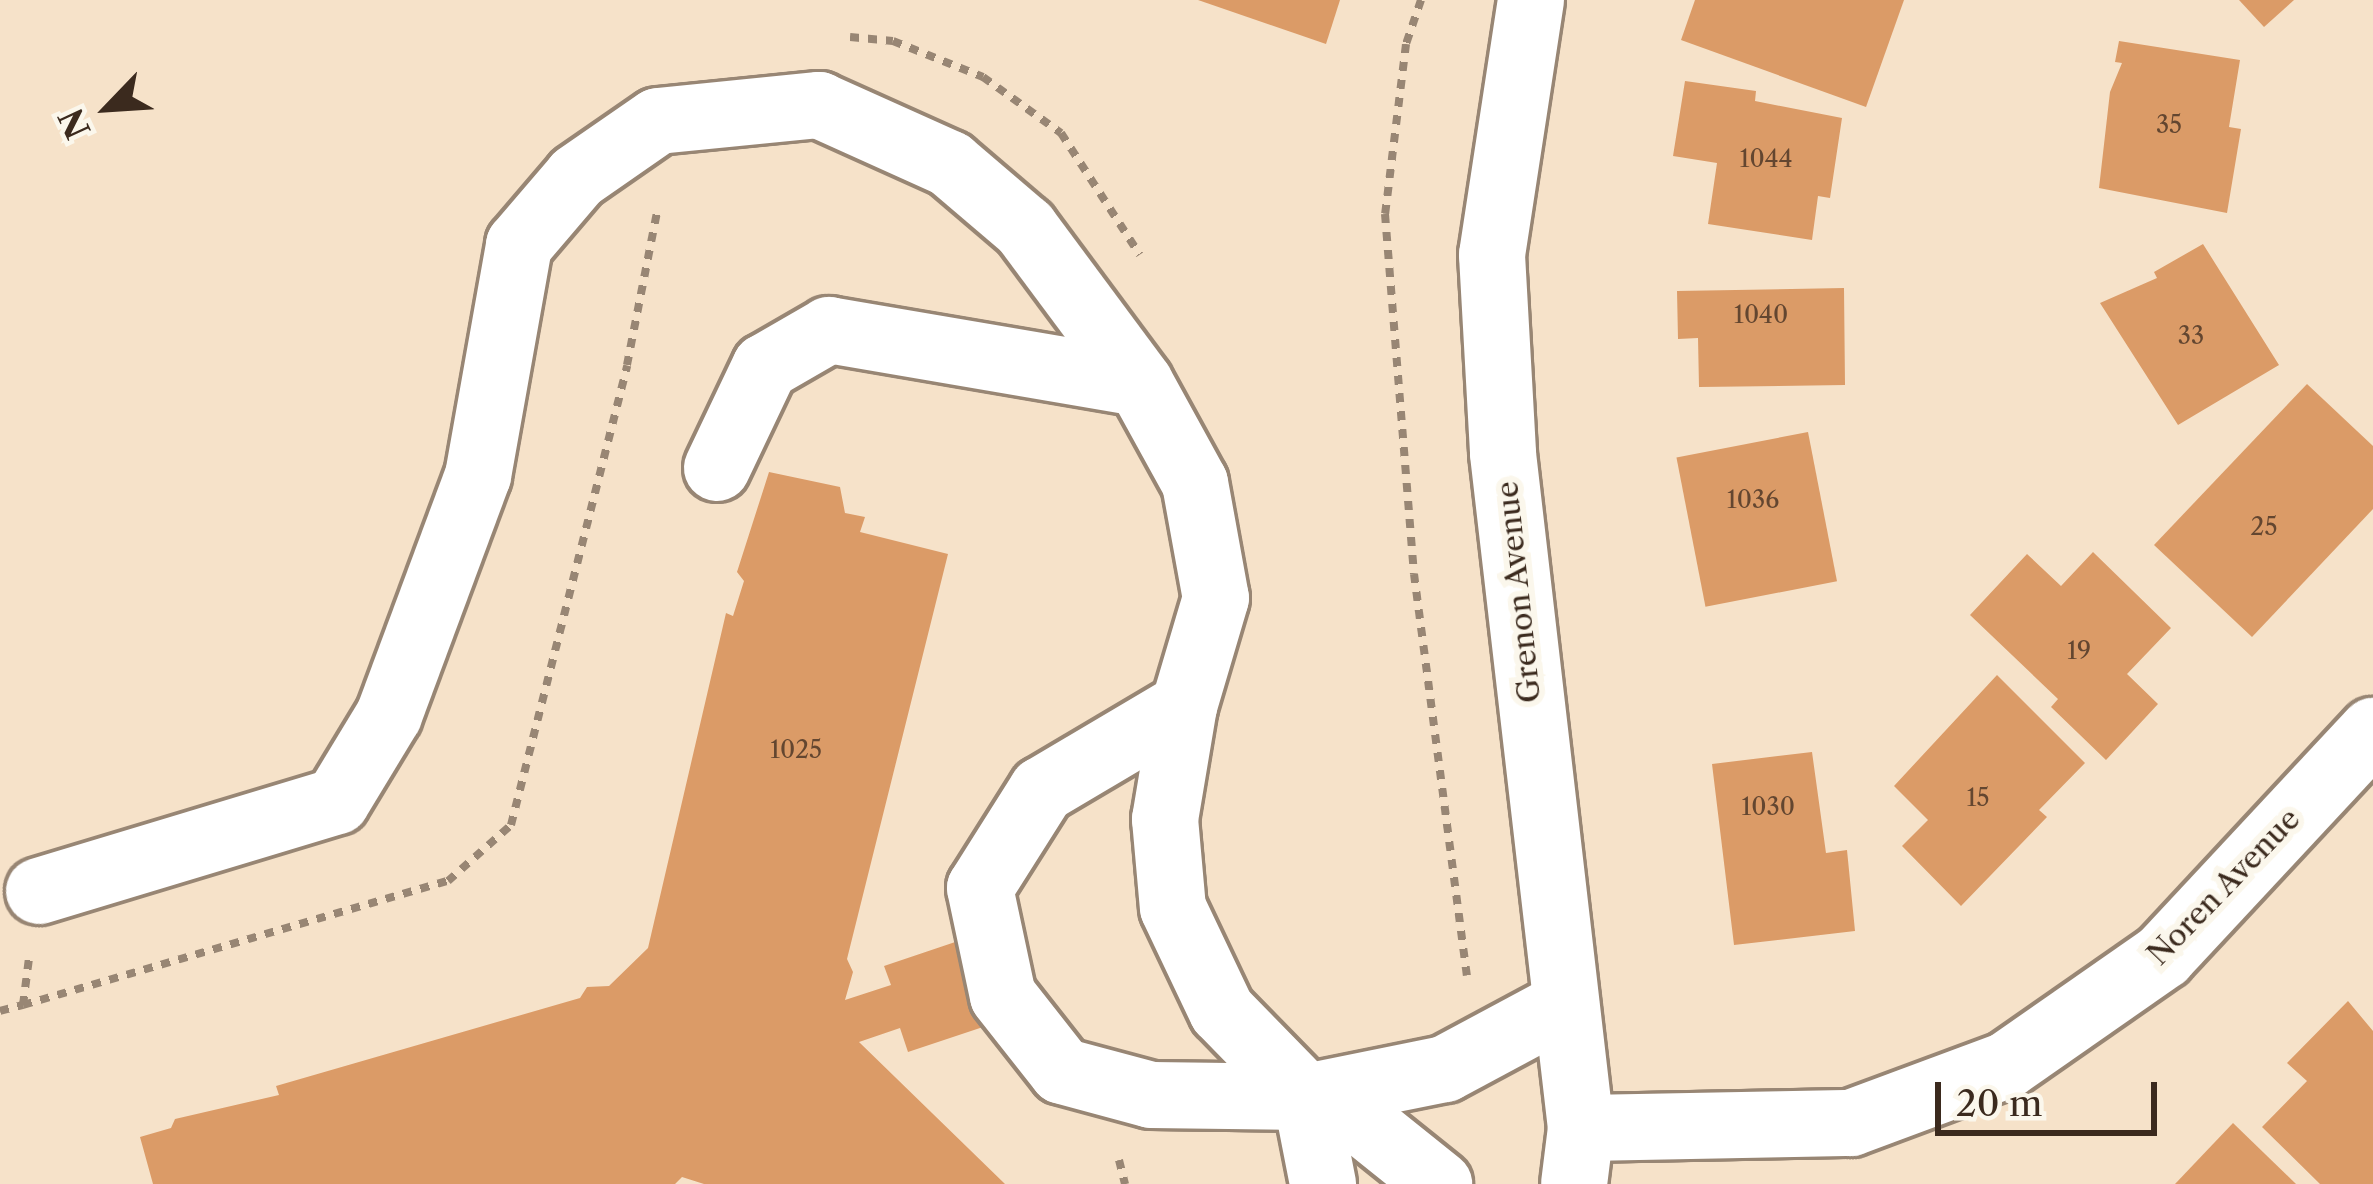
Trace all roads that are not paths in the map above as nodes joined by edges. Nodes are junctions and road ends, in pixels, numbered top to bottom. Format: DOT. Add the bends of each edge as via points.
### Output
graph roads {
  1 [pos="1531,0"];
  2 [pos="1139,382"];
  3 [pos="717,468"];
  4 [pos="1184,706"];
  5 [pos="2373,731"];
  6 [pos="39,891"];
  7 [pos="1566,1004"];
  8 [pos="1306,1097"];
  9 [pos="1577,1156"];
  10 [pos="1323,1184"];
  11 [pos="1439,1184"];
  1 -- 7 [label="street, Grenon Avenue" via="1492,255 1503,454"];
  2 -- 3 [label="street" via="829,330 765,367"];
  2 -- 4 [label="street" via="1195,483 1216,598"];
  2 -- 6 [label="street" via="1025,228 950,164 819,105 658,121 577,177 520,244 478,476 389,715 337,801"];
  4 -- 8 [label="street" via="1165,819 1173,908 1222,1011"];
  4 -- 8 [label="street" via="1042,790 980,888 1003,996 1062,1071 1150,1095"];
  5 -- 9 [label="street, Noren Avenue" via="2163,956 2006,1065 1851,1123"];
  7 -- 8 [label="street" via="1444,1069"];
  7 -- 9 [label="street, Grenon Avenue"];
  8 -- 10 [label="street"];
  8 -- 11 [label="street" via="1348,1111"];
}
